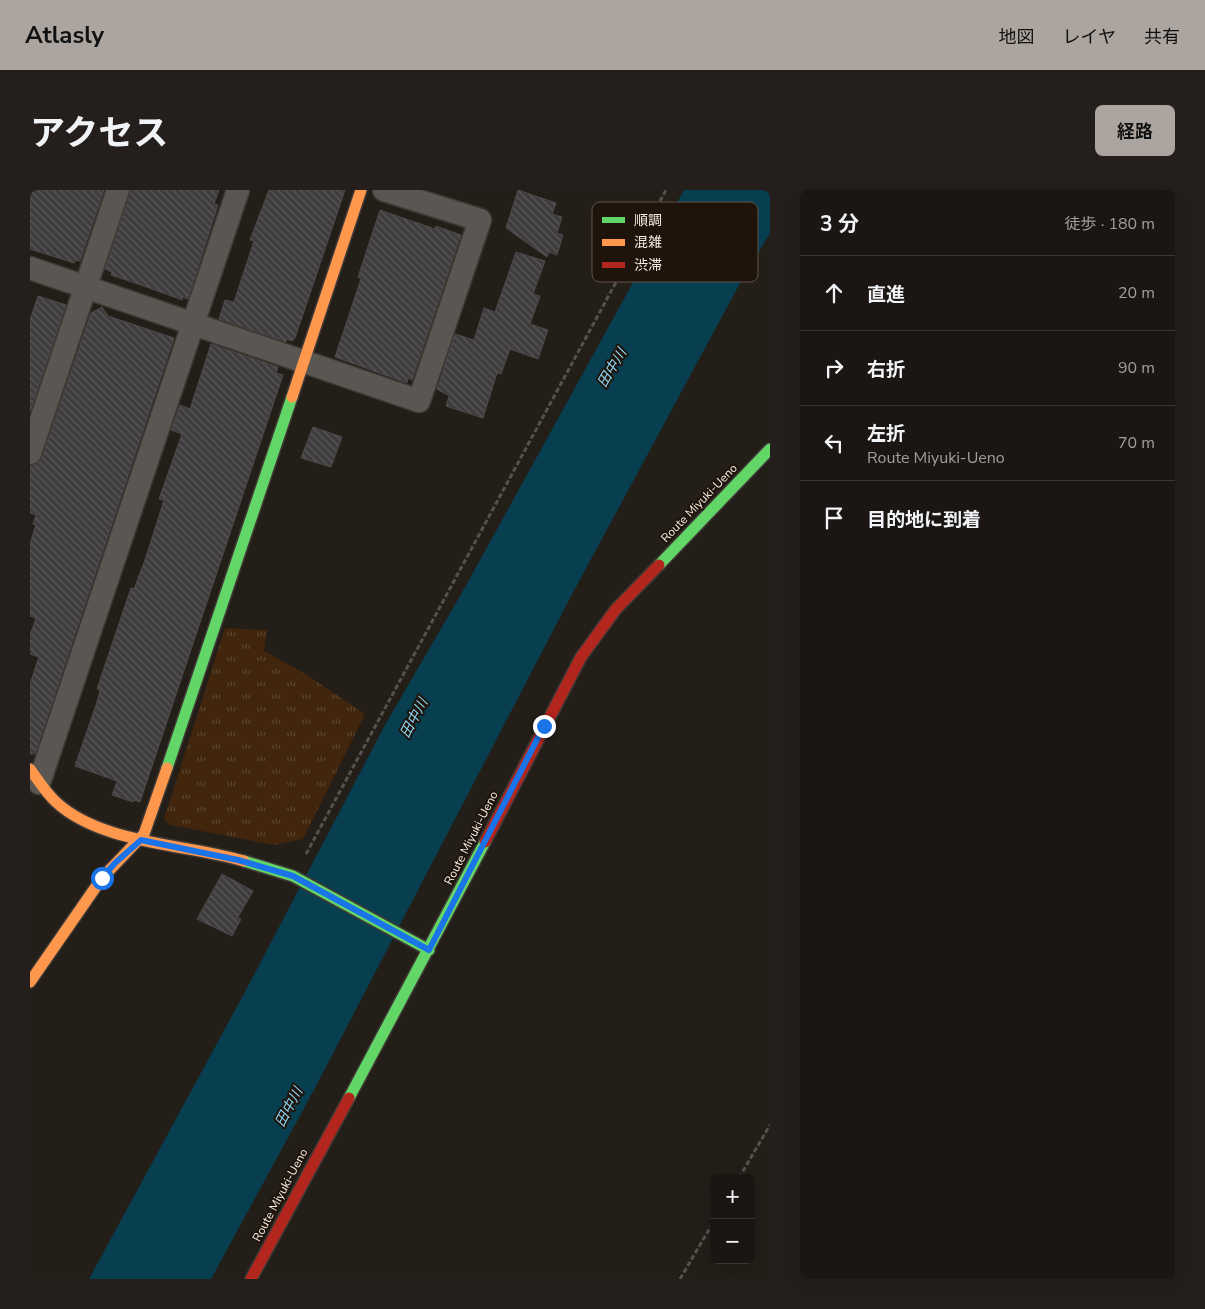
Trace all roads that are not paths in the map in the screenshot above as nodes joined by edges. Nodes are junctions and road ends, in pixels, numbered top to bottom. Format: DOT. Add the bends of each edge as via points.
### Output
graph roads {
  1 [pos="118,190"];
  2 [pos="238,190"];
  3 [pos="361,190"];
  4 [pos="384,190"];
  5 [pos="30,268"];
  6 [pos="86,287"];
  7 [pos="194,323"];
  8 [pos="303,362"];
  9 [pos="770,449"];
  10 [pos="30,453"];
  11 [pos="34,776"];
  12 [pos="141,840"];
  13 [pos="429,950"];
  14 [pos="30,982"];
  15 [pos="251,1279"];
  1 -- 6 [label="street"];
  2 -- 7 [label="street"];
  3 -- 8 [label="street"];
  4 -- 8 [label="street" via="480,220 419,401"];
  5 -- 6 [label="street"];
  6 -- 7 [label="street"];
  6 -- 10 [label="street"];
  7 -- 8 [label="street"];
  7 -- 11 [label="street"];
  8 -- 12 [label="street"];
  9 -- 13 [label="street, Route Miyuki-Ueno" via="616,609 581,657"];
  11 -- 12 [label="street" via="55,802 78,818"];
  12 -- 13 [label="street" via="238,860 295,878"];
  12 -- 14 [label="street" via="102,878"];
  13 -- 15 [label="street, Route Miyuki-Ueno"];
}
